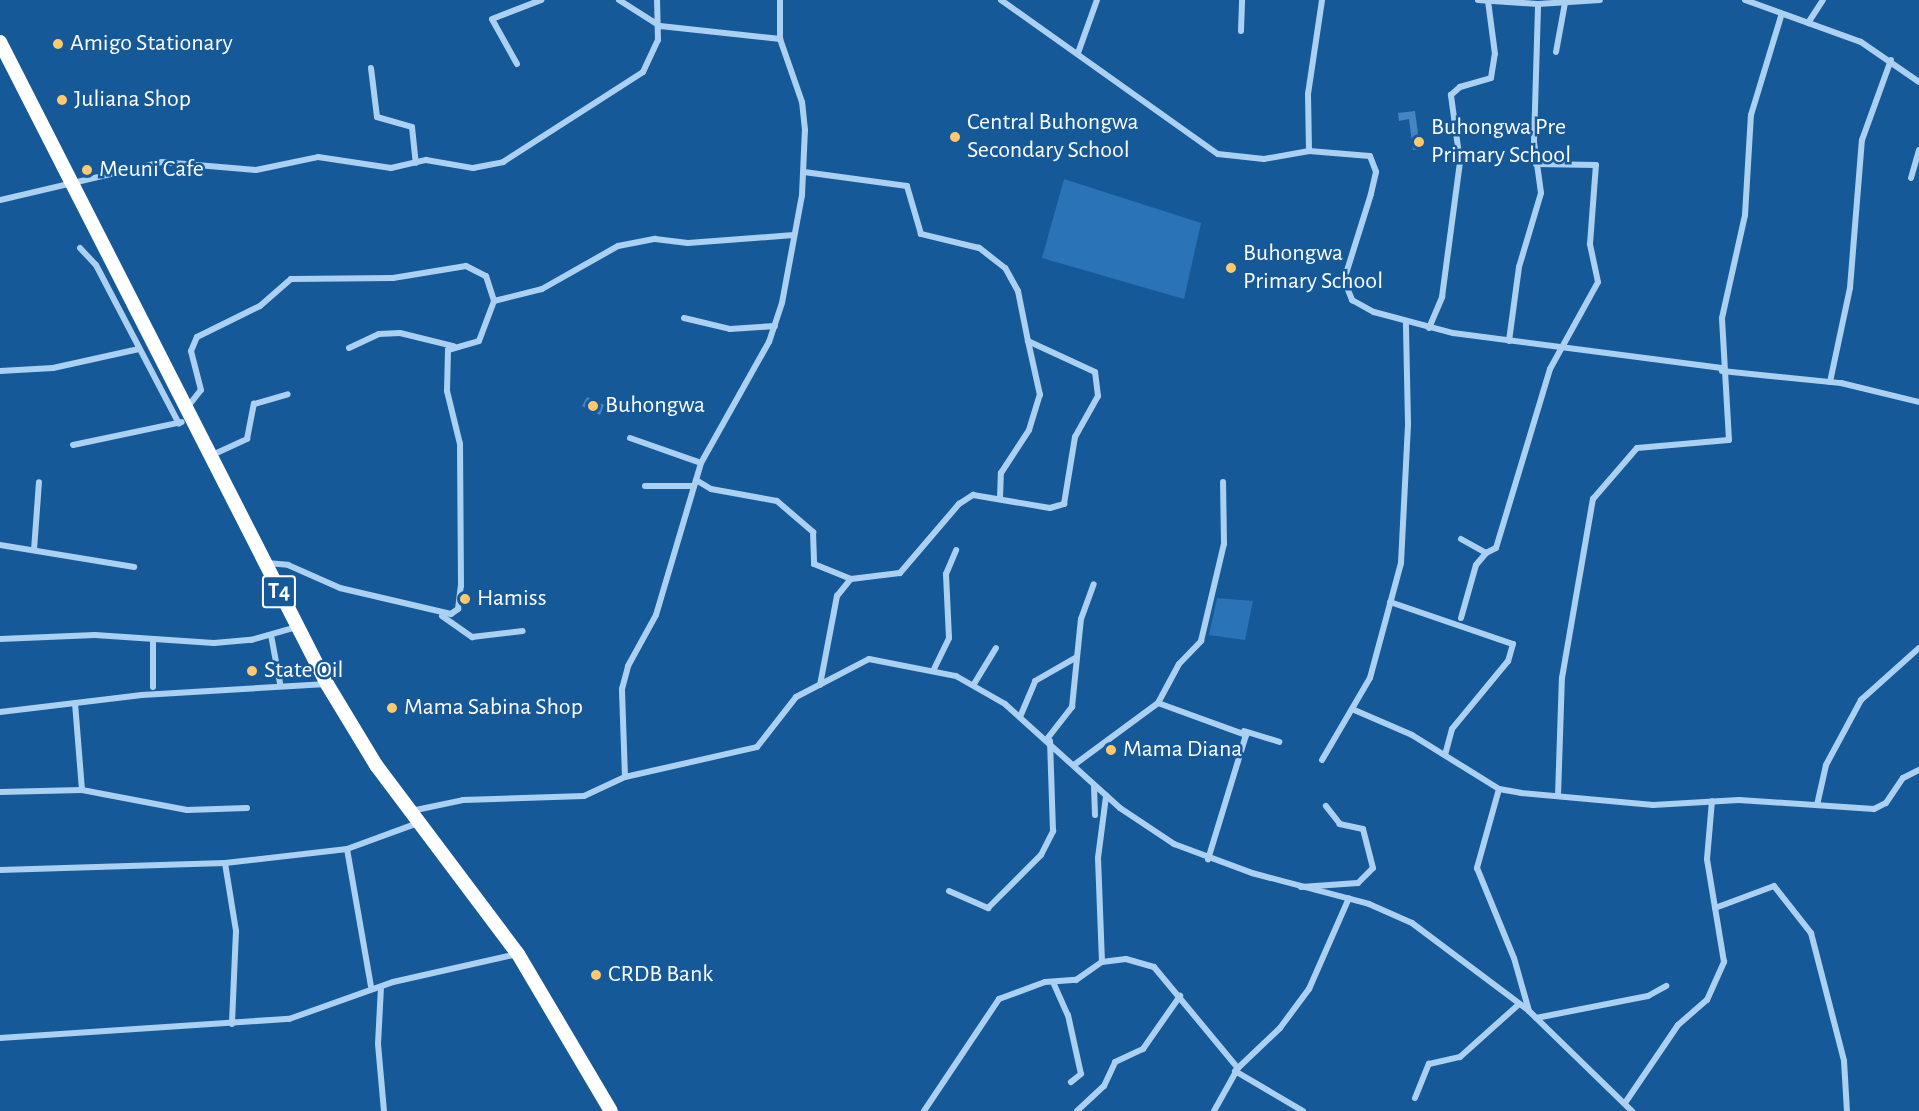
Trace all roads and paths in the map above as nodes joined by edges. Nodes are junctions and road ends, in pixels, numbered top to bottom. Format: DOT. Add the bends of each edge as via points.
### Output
graph roads {
  1 [pos="542,0"];
  2 [pos="619,0"];
  3 [pos="657,0"];
  4 [pos="780,0"];
  5 [pos="1001,0"];
  6 [pos="1097,0"];
  7 [pos="1242,0"];
  8 [pos="1322,0"];
  9 [pos="1478,0"];
  10 [pos="1600,0"];
  11 [pos="1745,0"];
  12 [pos="1823,0"];
  13 [pos="1488,1"];
  14 [pos="1565,3"];
  15 [pos="1538,4"];
  16 [pos="1781,16"];
  17 [pos="1808,23"];
  18 [pos="660,26"];
  19 [pos="1240,31"];
  20 [pos="780,39"];
  21 [pos="0,42"];
  22 [pos="1556,52"];
  23 [pos="1078,53"];
  24 [pos="1891,60"];
  25 [pos="517,64"];
  26 [pos="371,68"];
  27 [pos="1919,82"];
  28 [pos="1919,150"];
  29 [pos="1309,151"];
  30 [pos="416,163"];
  31 [pos="1536,164"];
  32 [pos="804,172"];
  33 [pos="1911,178"];
  34 [pos="74,185"];
  35 [pos="0,200"];
  36 [pos="794,235"];
  37 [pos="80,248"];
  38 [pos="494,301"];
  39 [pos="684,318"];
  40 [pos="1406,324"];
  41 [pos="775,326"];
  42 [pos="1429,328"];
  43 [pos="1028,341"];
  44 [pos="1509,341"];
  45 [pos="453,346"];
  46 [pos="349,348"];
  47 [pos="1557,349"];
  48 [pos="139,350"];
  49 [pos="1722,369"];
  50 [pos="0,371"];
  51 [pos="1830,382"];
  52 [pos="288,394"];
  53 [pos="1919,402"];
  54 [pos="185,417"];
  55 [pos="630,438"];
  56 [pos="73,445"];
  57 [pos="210,457"];
  58 [pos="701,464"];
  59 [pos="39,482"];
  60 [pos="1223,482"];
  61 [pos="695,483"];
  62 [pos="645,486"];
  63 [pos="1000,498"];
  64 [pos="1461,539"];
  65 [pos="0,544"];
  66 [pos="34,550"];
  67 [pos="956,550"];
  68 [pos="1486,553"];
  69 [pos="263,563"];
  70 [pos="134,567"];
  71 [pos="851,579"];
  72 [pos="1094,584"];
  73 [pos="1390,602"];
  74 [pos="442,616"];
  75 [pos="1461,618"];
  76 [pos="297,627"];
  77 [pos="523,631"];
  78 [pos="271,635"];
  79 [pos="0,639"];
  80 [pos="153,641"];
  81 [pos="996,648"];
  82 [pos="1919,648"];
  83 [pos="1077,657"];
  84 [pos="933,669"];
  85 [pos="280,683"];
  86 [pos="327,684"];
  87 [pos="974,684"];
  88 [pos="820,686"];
  89 [pos="153,687"];
  90 [pos="75,703"];
  91 [pos="1158,703"];
  92 [pos="1352,709"];
  93 [pos="0,712"];
  94 [pos="1020,717"];
  95 [pos="1244,731"];
  96 [pos="1048,740"];
  97 [pos="1279,742"];
  98 [pos="1445,754"];
  99 [pos="1322,760"];
  100 [pos="1074,765"];
  101 [pos="1919,770"];
  102 [pos="625,777"];
  103 [pos="1095,785"];
  104 [pos="1499,789"];
  105 [pos="82,790"];
  106 [pos="0,792"];
  107 [pos="1106,796"];
  108 [pos="1558,796"];
  109 [pos="1712,801"];
  110 [pos="1817,805"];
  111 [pos="1326,806"];
  112 [pos="247,808"];
  113 [pos="1095,815"];
  114 [pos="415,817"];
  115 [pos="347,849"];
  116 [pos="1208,859"];
  117 [pos="225,863"];
  118 [pos="0,870"];
  119 [pos="1301,887"];
  120 [pos="950,891"];
  121 [pos="1349,898"];
  122 [pos="1716,908"];
  123 [pos="518,954"];
  124 [pos="1102,962"];
  125 [pos="1053,982"];
  126 [pos="371,986"];
  127 [pos="1666,986"];
  128 [pos="381,987"];
  129 [pos="1180,996"];
  130 [pos="1518,1005"];
  131 [pos="1529,1011"];
  132 [pos="1536,1018"];
  133 [pos="232,1024"];
  134 [pos="0,1038"];
  135 [pos="1237,1070"];
  136 [pos="1071,1082"];
  137 [pos="1415,1098"];
  138 [pos="1625,1103"];
  139 [pos="384,1111"];
  140 [pos="611,1111"];
  141 [pos="924,1111"];
  142 [pos="1077,1111"];
  143 [pos="1214,1111"];
  144 [pos="1303,1111"];
  145 [pos="1632,1111"];
  146 [pos="1847,1111"];
  1 -- 25 [label="street" via="492,19"];
  2 -- 18 [label="street"];
  3 -- 18 [label="street"];
  4 -- 20 [label="street"];
  5 -- 23 [label="street"];
  6 -- 23 [label="street"];
  7 -- 19 [label="street"];
  8 -- 29 [label="street" via="1308,94"];
  9 -- 13 [label="street"];
  10 -- 14 [label="street"];
  11 -- 16 [label="street"];
  12 -- 17 [label="street"];
  13 -- 15 [label="street"];
  13 -- 42 [label="street" via="1494,54 1491,78 1481,85 1460,87 1451,95 1460,162 1443,297"];
  14 -- 15 [label="street"];
  14 -- 22 [label="street"];
  15 -- 31 [label="street"];
  16 -- 17 [label="street"];
  16 -- 49 [label="street" via="1751,115 1744,215 1722,318"];
  17 -- 24 [label="street"];
  18 -- 20 [label="street"];
  18 -- 30 [label="street" via="643,72 516,156 486,167"];
  20 -- 32 [label="street" via="802,102"];
  21 -- 34 [label="highway, T4"];
  23 -- 29 [label="street" via="1218,154 1264,159"];
  24 -- 27 [label="street"];
  24 -- 51 [label="street" via="1862,140 1850,288"];
  26 -- 30 [label="street" via="377,117 412,127"];
  28 -- 33 [label="street"];
  29 -- 40 [label="street" via="1361,152 1374,163 1371,194 1344,288 1352,300"];
  30 -- 34 [label="street" via="375,167 318,157 256,170 172,161"];
  31 -- 44 [label="street" via="1541,192 1519,267"];
  31 -- 47 [label="street" via="1585,160 1597,169 1590,244 1598,282"];
  32 -- 36 [label="street"];
  32 -- 43 [label="street" via="907,186 921,234 979,248 1005,268 1018,291"];
  34 -- 35 [label="street"];
  34 -- 54 [label="highway, T4"];
  36 -- 38 [label="street" via="688,243 635,240 542,289"];
  36 -- 41 [label="street"];
  37 -- 48 [label="street" via="96,265"];
  38 -- 45 [label="street" via="479,341"];
  38 -- 54 [label="street" via="486,276 466,266 393,278 291,279 260,306 197,337 191,351 201,390"];
  39 -- 41 [label="street" via="730,329"];
  40 -- 42 [label="street"];
  40 -- 73 [label="street" via="1406,525"];
  41 -- 58 [label="street"];
  42 -- 44 [label="street"];
  43 -- 63 [label="street" via="1040,395 1029,430 1001,473"];
  43 -- 63 [label="street" via="1088,365 1098,378 1098,396 1075,437 1064,504 1050,508"];
  44 -- 47 [label="street"];
  45 -- 46 [label="street" via="400,333 379,334"];
  45 -- 74 [label="street" via="445,365 460,444 461,586 458,609"];
  47 -- 49 [label="street"];
  47 -- 68 [label="street" via="1496,548"];
  48 -- 50 [label="street" via="53,368"];
  48 -- 54 [label="street"];
  49 -- 51 [label="street"];
  49 -- 108 [label="street" via="1729,440 1637,448 1593,499 1562,671"];
  51 -- 53 [label="street"];
  52 -- 57 [label="street" via="254,404 247,439"];
  54 -- 56 [label="street"];
  54 -- 57 [label="highway, T4"];
  55 -- 58 [label="street"];
  57 -- 69 [label="highway, T4"];
  58 -- 61 [label="street"];
  59 -- 66 [label="street"];
  60 -- 91 [label="street" via="1224,544 1204,632"];
  61 -- 62 [label="street"];
  61 -- 71 [label="street" via="777,501 813,532 814,564 833,576"];
  61 -- 102 [label="street" via="656,615 622,688"];
  63 -- 71 [label="street" via="964,499 900,573"];
  64 -- 68 [label="street"];
  65 -- 66 [label="street"];
  66 -- 70 [label="street"];
  67 -- 84 [label="street" via="946,574 950,638"];
  68 -- 75 [label="street" via="1476,565"];
  69 -- 74 [label="street" via="288,565 321,583"];
  69 -- 76 [label="highway, T4"];
  71 -- 88 [label="street" via="837,596"];
  72 -- 83 [label="street" via="1083,609"];
  73 -- 92 [label="street" via="1371,678"];
  73 -- 98 [label="street" via="1513,644 1508,661 1452,729"];
  74 -- 77 [label="street" via="472,637"];
  76 -- 78 [label="street"];
  76 -- 86 [label="highway, T4"];
  78 -- 80 [label="street" via="214,643"];
  78 -- 85 [label="street"];
  79 -- 80 [label="street" via="95,635"];
  80 -- 89 [label="street"];
  81 -- 87 [label="street"];
  82 -- 110 [label="street" via="1862,700 1826,765"];
  83 -- 94 [label="street" via="1035,681"];
  83 -- 96 [label="street" via="1072,707"];
  84 -- 87 [label="street"];
  84 -- 88 [label="street" via="869,659"];
  86 -- 90 [label="street"];
  86 -- 114 [label="highway, T4"];
  87 -- 94 [label="street"];
  88 -- 102 [label="street" via="796,697 757,747"];
  90 -- 93 [label="street"];
  90 -- 105 [label="street"];
  91 -- 95 [label="street" via="1192,720"];
  91 -- 100 [label="street"];
  92 -- 98 [label="street"];
  92 -- 99 [label="street"];
  94 -- 96 [label="street"];
  95 -- 97 [label="street"];
  95 -- 116 [label="street" via="1246,739"];
  96 -- 100 [label="street"];
  96 -- 120 [label="street" via="1053,831 1041,855 988,908"];
  98 -- 104 [label="street"];
  100 -- 103 [label="street"];
  101 -- 110 [label="street" via="1903,778 1880,807"];
  102 -- 114 [label="street" via="584,796 484,798"];
  103 -- 107 [label="street"];
  103 -- 113 [label="street"];
  104 -- 108 [label="street"];
  104 -- 131 [label="street" via="1477,868 1514,958"];
  105 -- 106 [label="street"];
  105 -- 112 [label="street" via="187,810"];
  107 -- 116 [label="street" via="1157,834"];
  107 -- 124 [label="street" via="1098,858"];
  108 -- 109 [label="street" via="1653,805"];
  109 -- 110 [label="street"];
  109 -- 122 [label="street" via="1707,859"];
  111 -- 119 [label="street" via="1340,824 1363,829 1373,868 1358,883"];
  114 -- 115 [label="street"];
  114 -- 123 [label="highway, T4"];
  115 -- 117 [label="street"];
  115 -- 126 [label="street"];
  116 -- 119 [label="street"];
  117 -- 118 [label="street"];
  117 -- 133 [label="street" via="236,932"];
  119 -- 121 [label="street"];
  121 -- 130 [label="street" via="1412,923"];
  121 -- 135 [label="street" via="1309,989 1280,1028"];
  122 -- 138 [label="street" via="1724,962 1714,989 1678,1025"];
  122 -- 146 [label="street" via="1774,886 1811,933 1844,1061"];
  123 -- 128 [label="street"];
  123 -- 140 [label="highway, T4"];
  124 -- 125 [label="street" via="1076,980"];
  124 -- 129 [label="street" via="1126,958 1147,964"];
  125 -- 136 [label="street" via="1068,1016 1080,1071"];
  125 -- 141 [label="street" via="999,999"];
  127 -- 132 [label="street" via="1648,996"];
  128 -- 133 [label="street" via="314,1013"];
  128 -- 139 [label="street" via="378,1044"];
  129 -- 135 [label="street"];
  129 -- 142 [label="street" via="1143,1049 1115,1062 1104,1086"];
  130 -- 131 [label="street"];
  130 -- 137 [label="street" via="1460,1057 1429,1064"];
  131 -- 132 [label="street"];
  132 -- 138 [label="street"];
  133 -- 134 [label="street"];
  135 -- 143 [label="street"];
  135 -- 144 [label="street"];
  138 -- 145 [label="street"];
}
